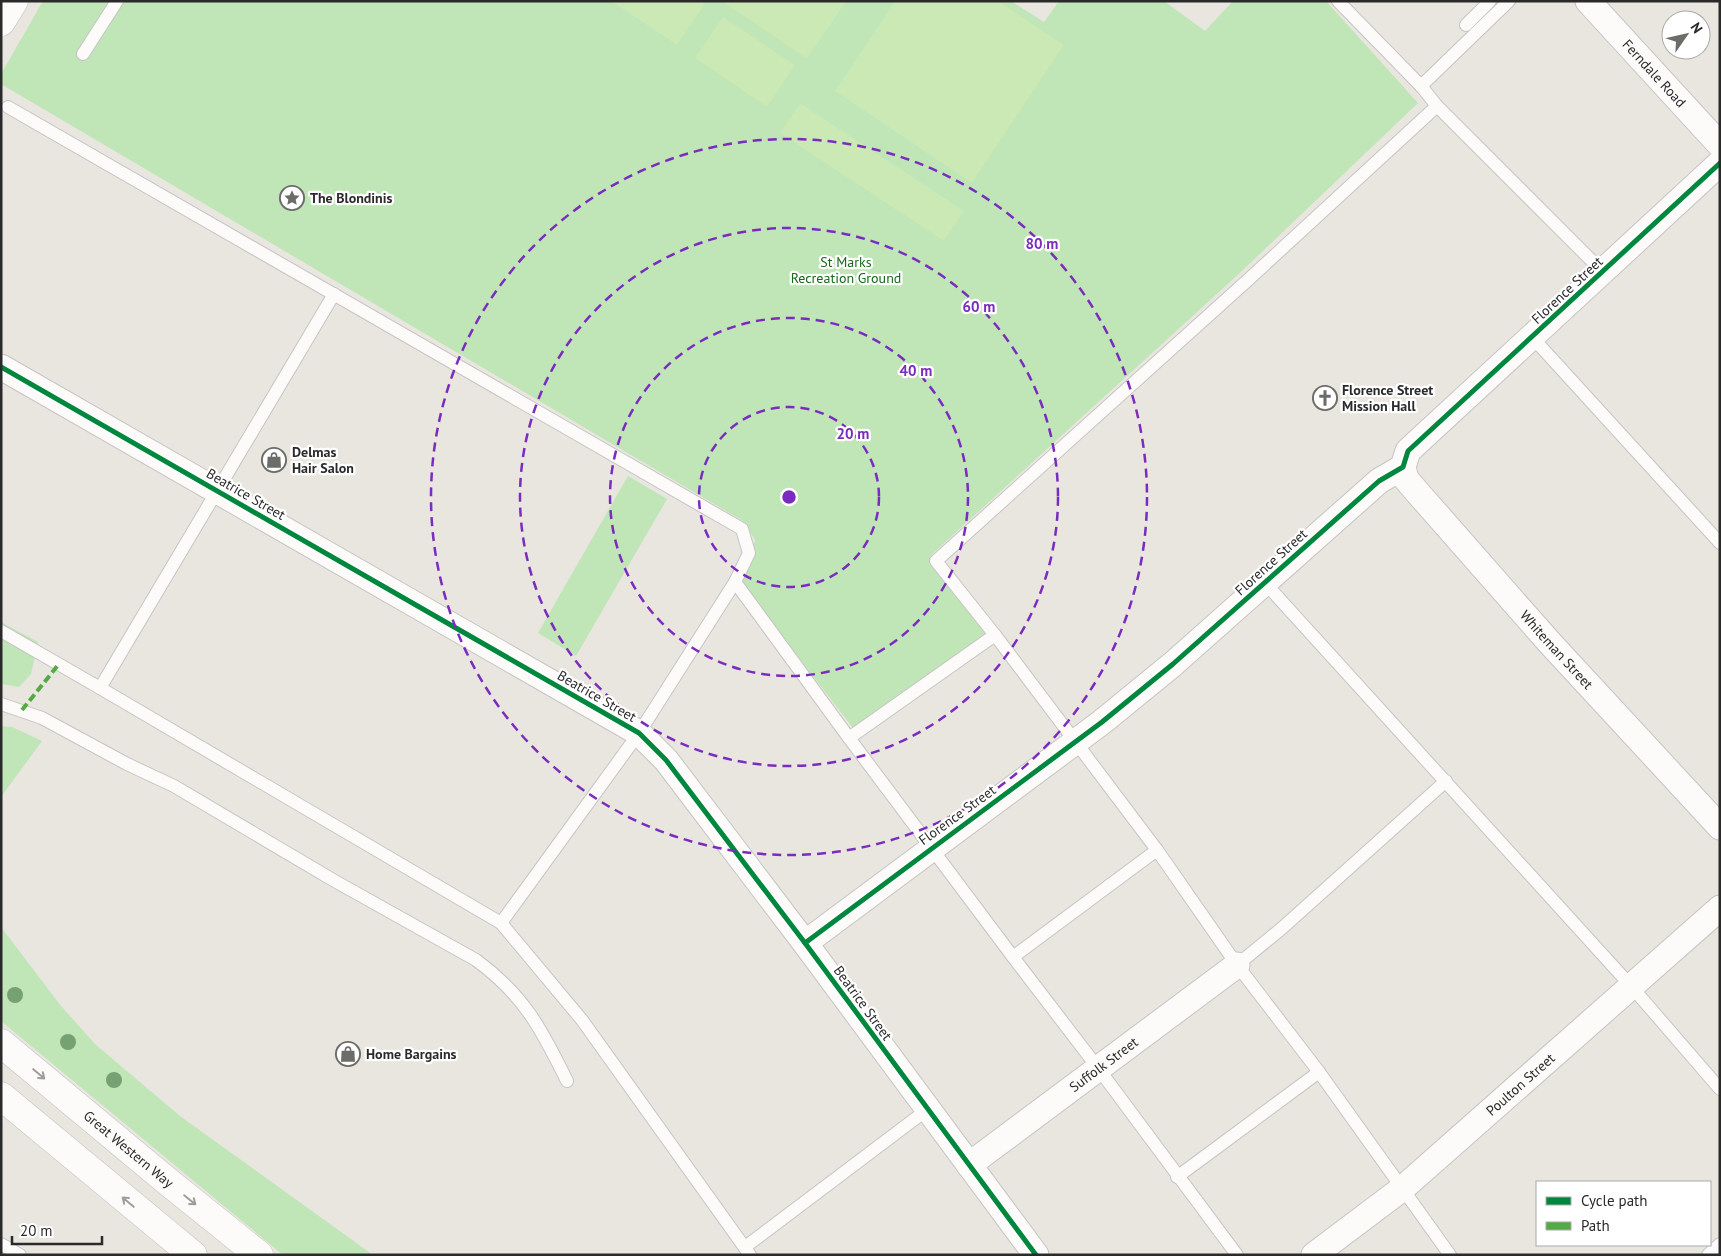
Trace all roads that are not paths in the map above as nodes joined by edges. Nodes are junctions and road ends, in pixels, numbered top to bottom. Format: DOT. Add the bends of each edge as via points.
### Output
graph roads {
  1 [pos="14,1"];
  2 [pos="117,1"];
  3 [pos="1338,1"];
  4 [pos="1490,1"];
  5 [pos="1509,1"];
  6 [pos="1588,1"];
  7 [pos="1,22"];
  8 [pos="1466,25"];
  9 [pos="83,54"];
  10 [pos="1421,86"];
  11 [pos="1437,106"];
  12 [pos="8,107"];
  13 [pos="1720,145"];
  14 [pos="1720,163"];
  15 [pos="1603,272"];
  16 [pos="334,294"];
  17 [pos="1532,337"];
  18 [pos="1,368"];
  19 [pos="1403,466"];
  20 [pos="218,491"];
  21 [pos="1720,543"];
  22 [pos="735,582"];
  23 [pos="1265,582"];
  24 [pos="1,631"];
  25 [pos="995,635"];
  26 [pos="100,688"];
  27 [pos="1,704"];
  28 [pos="639,733"];
  29 [pos="849,738"];
  30 [pos="1076,742"];
  31 [pos="1446,781"];
  32 [pos="1720,827"];
  33 [pos="931,848"];
  34 [pos="1157,850"];
  35 [pos="1720,908"];
  36 [pos="501,923"];
  37 [pos="805,943"];
  38 [pos="1013,957"];
  39 [pos="1237,965"];
  40 [pos="1631,986"];
  41 [pos="1,1043"];
  42 [pos="1098,1068"];
  43 [pos="1319,1072"];
  44 [pos="568,1081"];
  45 [pos="1720,1089"];
  46 [pos="1,1096"];
  47 [pos="928,1109"];
  48 [pos="969,1165"];
  49 [pos="1177,1177"];
  50 [pos="1403,1188"];
  51 [pos="1,1244"];
  52 [pos="1720,1244"];
  53 [pos="748,1251"];
  54 [pos="20,1255"];
  55 [pos="193,1255"];
  56 [pos="259,1255"];
  57 [pos="1036,1255"];
  58 [pos="1237,1255"];
  59 [pos="1314,1255"];
  60 [pos="1450,1255"];
  61 [pos="1708,1255"];
  1 -- 7 [label="main road"];
  2 -- 9 [label="lane"];
  3 -- 10 [label="lane"];
  4 -- 8 [label="lane"];
  5 -- 10 [label="lane"];
  6 -- 13 [label="street, Ferndale Road"];
  10 -- 11 [label="lane"];
  11 -- 15 [label="lane"];
  11 -- 25 [label="lane" via="936,561"];
  12 -- 16 [label="lane"];
  14 -- 15 [label="street, Florence Street"];
  15 -- 17 [label="street, Florence Street"];
  16 -- 20 [label="lane"];
  16 -- 22 [label="lane" via="742,529 749,553"];
  17 -- 19 [label="street, Florence Street" via="1408,451"];
  17 -- 21 [label="lane"];
  18 -- 20 [label="street, Beatrice Street"];
  19 -- 23 [label="street, Florence Street" via="1379,481"];
  19 -- 32 [label="street, Whiteman Street" via="1406,479 1516,605"];
  20 -- 26 [label="lane"];
  20 -- 28 [label="street, Beatrice Street"];
  22 -- 28 [label="lane"];
  22 -- 29 [label="lane"];
  23 -- 30 [label="street, Florence Street" via="1173,664"];
  23 -- 31 [label="lane"];
  24 -- 26 [label="lane"];
  25 -- 29 [label="lane"];
  25 -- 30 [label="lane"];
  26 -- 36 [label="lane"];
  27 -- 44 [label="lane" via="42,718 174,786 476,960 496,975 524,1005 546,1036"];
  28 -- 36 [label="lane"];
  28 -- 37 [label="street, Beatrice Street" via="666,760"];
  29 -- 33 [label="lane"];
  30 -- 33 [label="street, Florence Street"];
  30 -- 34 [label="lane"];
  31 -- 39 [label="lane"];
  31 -- 40 [label="lane"];
  33 -- 37 [label="street, Florence Street"];
  33 -- 38 [label="lane"];
  34 -- 38 [label="lane"];
  34 -- 39 [label="lane"];
  35 -- 40 [label="street, Poulton Street"];
  36 -- 53 [label="lane" via="582,1020"];
  37 -- 47 [label="street, Beatrice Street"];
  38 -- 42 [label="lane"];
  39 -- 42 [label="street, Suffolk Street"];
  39 -- 43 [label="lane"];
  40 -- 45 [label="lane"];
  40 -- 50 [label="street, Poulton Street"];
  41 -- 56 [label="main road, Great Western Way, one-way"];
  42 -- 48 [label="street, Suffolk Street"];
  42 -- 49 [label="lane"];
  43 -- 49 [label="lane"];
  43 -- 50 [label="lane"];
  55 -- 46 [label="main road, one-way"];
  47 -- 48 [label="street, Beatrice Street"];
  47 -- 53 [label="lane"];
  48 -- 57 [label="street, Beatrice Street"];
  49 -- 58 [label="lane"];
  50 -- 59 [label="street, Poulton Street"];
  50 -- 60 [label="lane"];
  51 -- 54 [label="lane"];
  52 -- 61 [label="lane"];
}
